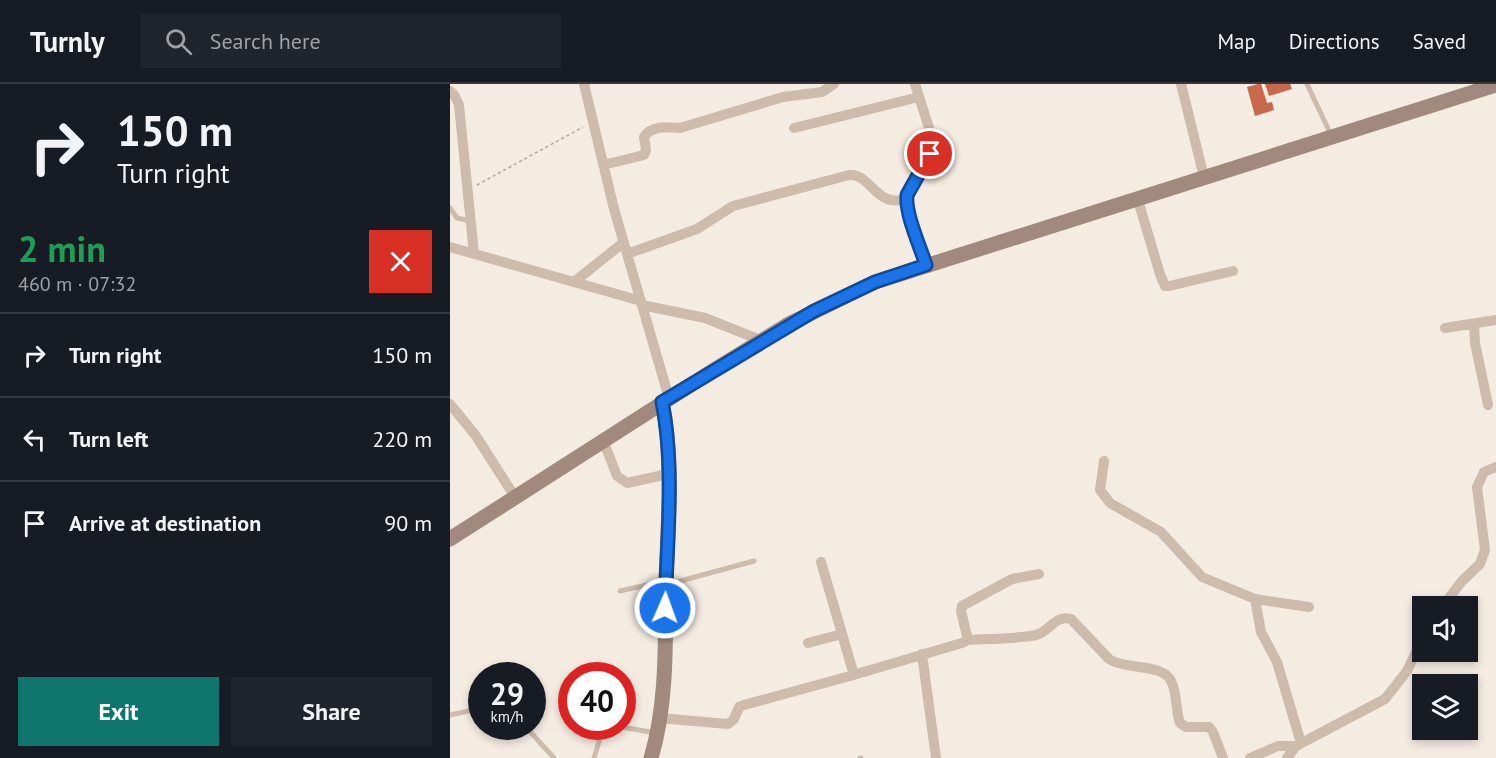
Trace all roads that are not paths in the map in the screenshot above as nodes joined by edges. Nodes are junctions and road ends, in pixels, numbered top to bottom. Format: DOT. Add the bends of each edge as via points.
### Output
graph roads {
  1 [pos="584,84"];
  2 [pos="594,84"];
  3 [pos="834,84"];
  4 [pos="915,84"];
  5 [pos="1181,84"];
  6 [pos="1307,84"];
  7 [pos="1496,85"];
  8 [pos="450,91"];
  9 [pos="919,97"];
  10 [pos="794,128"];
  11 [pos="1333,138"];
  12 [pos="603,165"];
  13 [pos="1204,177"];
  14 [pos="1137,197"];
  15 [pos="906,200"];
  16 [pos="450,208"];
  17 [pos="471,221"];
  18 [pos="624,242"];
  19 [pos="450,247"];
  20 [pos="474,254"];
  21 [pos="627,254"];
  22 [pos="926,265"];
  23 [pos="1233,271"];
  24 [pos="574,282"];
  25 [pos="642,303"];
  26 [pos="1496,320"];
  27 [pos="1474,325"];
  28 [pos="1445,328"];
  29 [pos="763,341"];
  30 [pos="666,400"];
  31 [pos="450,404"];
  32 [pos="1488,405"];
  33 [pos="603,440"];
  34 [pos="1104,461"];
  35 [pos="1496,468"];
  36 [pos="668,474"];
  37 [pos="515,497"];
  38 [pos="450,539"];
  39 [pos="754,561"];
  40 [pos="821,562"];
  41 [pos="1039,574"];
  42 [pos="666,583"];
  43 [pos="620,591"];
  44 [pos="1451,596"];
  45 [pos="1256,599"];
  46 [pos="1309,607"];
  47 [pos="842,634"];
  48 [pos="968,640"];
  49 [pos="808,643"];
  50 [pos="922,654"];
  51 [pos="1412,660"];
  52 [pos="854,675"];
  53 [pos="468,711"];
  54 [pos="450,715"];
  55 [pos="636,726"];
  56 [pos="658,726"];
  57 [pos="538,740"];
  58 [pos="600,740"];
  59 [pos="1298,744"];
  60 [pos="654,756"];
  61 [pos="555,758"];
  62 [pos="594,758"];
  63 [pos="936,758"];
  64 [pos="1223,758"];
  65 [pos="1250,758"];
  66 [pos="1287,758"];
  1 -- 2 [label="street"];
  1 -- 12 [label="street"];
  3 -- 12 [label="street" via="822,92 783,97 680,128 667,126 648,132 644,137 646,153"];
  4 -- 9 [label="street"];
  5 -- 13 [label="street"];
  6 -- 11 [label="lane"];
  7 -- 11 [label="main road"];
  8 -- 17 [label="street" via="459,105"];
  9 -- 10 [label="street"];
  9 -- 15 [label="street" via="932,140 930,154"];
  11 -- 13 [label="main road"];
  12 -- 18 [label="street"];
  13 -- 14 [label="main road"];
  14 -- 22 [label="main road"];
  14 -- 23 [label="street" via="1165,286"];
  15 -- 21 [label="street" via="885,198 861,177 849,175 733,206 697,229"];
  15 -- 22 [label="street"];
  16 -- 17 [label="lane" via="457,218"];
  17 -- 20 [label="street"];
  18 -- 21 [label="street"];
  18 -- 24 [label="street"];
  19 -- 20 [label="street"];
  20 -- 24 [label="street"];
  21 -- 25 [label="street"];
  22 -- 29 [label="main road" via="846,295"];
  24 -- 25 [label="street"];
  25 -- 29 [label="street" via="705,318"];
  25 -- 30 [label="street"];
  26 -- 27 [label="street"];
  27 -- 28 [label="street"];
  27 -- 32 [label="street"];
  29 -- 30 [label="main road"];
  30 -- 33 [label="main road"];
  30 -- 36 [label="main road"];
  31 -- 37 [label="street"];
  33 -- 36 [label="street" via="617,476 627,483"];
  33 -- 37 [label="main road"];
  34 -- 45 [label="street" via="1100,490 1110,503 1161,532 1202,577"];
  35 -- 44 [label="street" via="1484,472 1477,486 1483,559"];
  36 -- 42 [label="main road"];
  37 -- 38 [label="main road"];
  39 -- 42 [label="lane"];
  40 -- 47 [label="street"];
  41 -- 48 [label="street" via="1012,579 962,606"];
  42 -- 43 [label="lane"];
  42 -- 56 [label="main road"];
  45 -- 46 [label="street"];
  45 -- 59 [label="street" via="1261,632 1277,662"];
  47 -- 49 [label="street"];
  47 -- 52 [label="street"];
  48 -- 50 [label="street"];
  48 -- 64 [label="street" via="1036,635 1057,620 1071,619 1117,664 1154,670 1168,677 1175,690 1180,723 1186,727 1209,727"];
  50 -- 52 [label="street"];
  50 -- 63 [label="street"];
  51 -- 59 [label="street" via="1385,699"];
  52 -- 56 [label="street" via="744,705 728,724"];
  53 -- 54 [label="lane"];
  55 -- 56 [label="lane"];
  56 -- 60 [label="main road"];
  57 -- 61 [label="lane"];
  58 -- 62 [label="lane"];
  59 -- 65 [label="street" via="1278,746"];
  59 -- 66 [label="street"];
}
